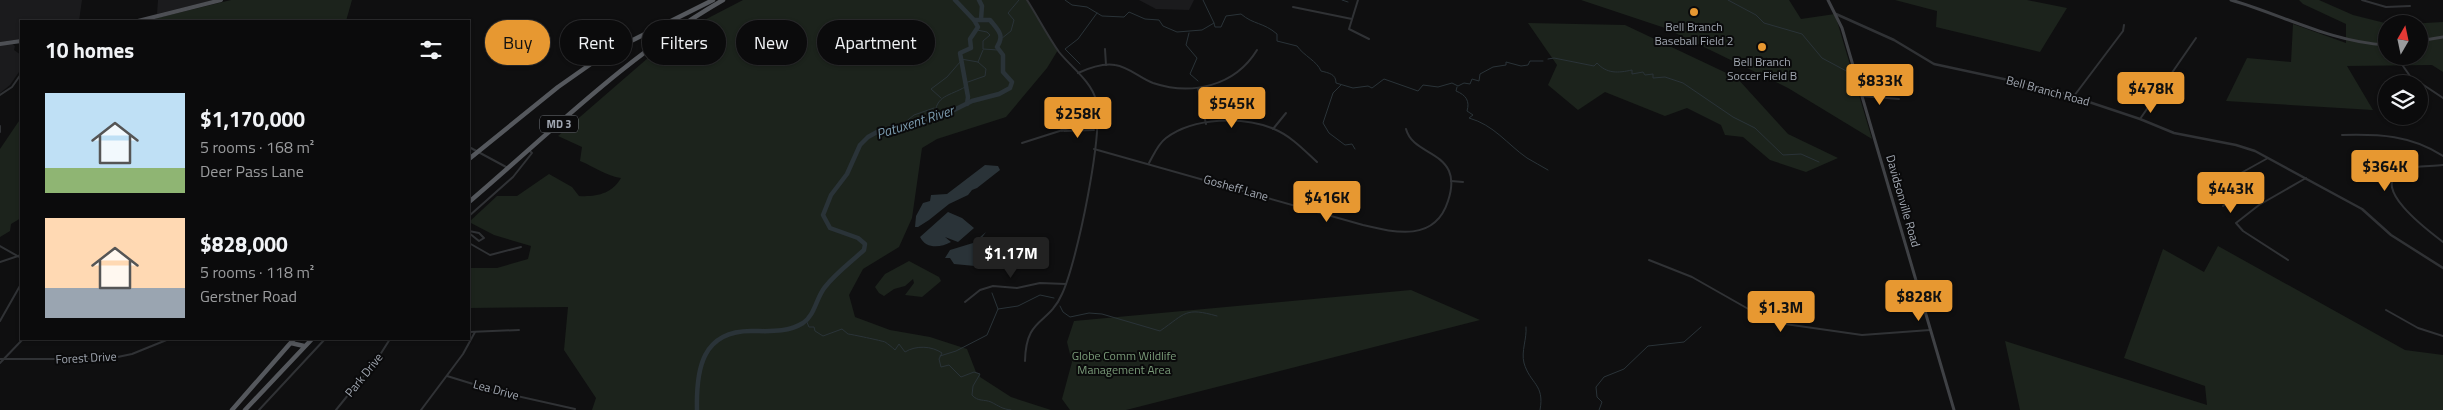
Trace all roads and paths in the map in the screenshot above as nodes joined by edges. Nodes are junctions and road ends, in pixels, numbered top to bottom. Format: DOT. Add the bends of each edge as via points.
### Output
graph roads {
  1 [pos="221,0"];
  2 [pos="713,0"];
  3 [pos="723,0"];
  4 [pos="1027,0"];
  5 [pos="1358,0"];
  6 [pos="1828,0"];
  7 [pos="2231,0"];
  8 [pos="2362,0"];
  9 [pos="1293,6"];
  10 [pos="2410,6"];
  11 [pos="1836,14"];
  12 [pos="1352,19"];
  13 [pos="142,20"];
  14 [pos="2124,25"];
  15 [pos="2443,37"];
  16 [pos="2196,38"];
  17 [pos="1369,39"];
  18 [pos="2428,40"];
  19 [pos="20,41"];
  20 [pos="0,44"];
  21 [pos="2378,44"];
  22 [pos="1105,48"];
  23 [pos="1258,50"];
  24 [pos="1106,65"];
  25 [pos="2400,65"];
  26 [pos="1078,73"];
  27 [pos="20,75"];
  28 [pos="1198,88"];
  29 [pos="0,95"];
  30 [pos="1862,96"];
  31 [pos="2074,96"];
  32 [pos="2443,98"];
  33 [pos="1899,99"];
  34 [pos="1056,100"];
  35 [pos="1286,113"];
  36 [pos="2140,119"];
  37 [pos="1206,124"];
  38 [pos="0,126"];
  39 [pos="1095,126"];
  40 [pos="1273,129"];
  41 [pos="1406,129"];
  42 [pos="1095,130"];
  43 [pos="1062,131"];
  44 [pos="0,132"];
  45 [pos="2342,135"];
  46 [pos="1022,143"];
  47 [pos="470,148"];
  48 [pos="1094,149"];
  49 [pos="529,150"];
  50 [pos="478,152"];
  51 [pos="2443,156"];
  52 [pos="470,158"];
  53 [pos="2268,158"];
  54 [pos="1317,162"];
  55 [pos="1149,163"];
  56 [pos="2443,165"];
  57 [pos="508,168"];
  58 [pos="2306,178"];
  59 [pos="1451,182"];
  60 [pos="1464,182"];
  61 [pos="470,201"];
  62 [pos="2223,206"];
  63 [pos="470,215"];
  64 [pos="470,232"];
  65 [pos="470,233"];
  66 [pos="2443,242"];
  67 [pos="470,244"];
  68 [pos="1,245"];
  69 [pos="521,247"];
  70 [pos="20,257"];
  71 [pos="1649,260"];
  72 [pos="2288,260"];
  73 [pos="0,262"];
  74 [pos="2443,268"];
  75 [pos="1066,284"];
  76 [pos="20,286"];
  77 [pos="965,302"];
  78 [pos="2386,310"];
  79 [pos="0,321"];
  80 [pos="520,330"];
  81 [pos="1930,330"];
  82 [pos="470,332"];
  83 [pos="475,332"];
  84 [pos="2443,336"];
  85 [pos="22,340"];
  86 [pos="167,340"];
  87 [pos="311,340"];
  88 [pos="324,340"];
  89 [pos="389,340"];
  90 [pos="292,341"];
  91 [pos="304,346"];
  92 [pos="0,359"];
  93 [pos="4,359"];
  94 [pos="1025,361"];
  95 [pos="0,363"];
  96 [pos="447,376"];
  97 [pos="575,409"];
  98 [pos="232,410"];
  99 [pos="245,410"];
  100 [pos="259,410"];
  101 [pos="336,410"];
  102 [pos="421,410"];
  103 [pos="1954,410"];
  1 -- 13 [label="main road"];
  2 -- 50 [label="highway, MD 3" via="605,54 559,86"];
  3 -- 49 [label="highway, MD 3" via="649,47"];
  4 -- 26 [label="street" via="1063,56"];
  5 -- 12 [label="street"];
  6 -- 11 [label="main road, Davidsonville Road"];
  7 -- 21 [label="main road" via="2341,39"];
  8 -- 10 [label="street" via="2386,7"];
  9 -- 12 [label="street"];
  11 -- 30 [label="main road, Davidsonville Road"];
  11 -- 31 [label="street, Bell Branch Road" via="1894,40 1934,64"];
  12 -- 17 [label="street" via="1350,30"];
  14 -- 31 [label="street" via="2124,31"];
  15 -- 18 [label="main road"];
  16 -- 36 [label="street"];
  19 -- 20 [label="main road"];
  22 -- 24 [label="street"];
  23 -- 28 [label="street" via="1236,76"];
  24 -- 26 [label="street"];
  24 -- 28 [label="street" via="1124,67 1146,80 1167,86"];
  25 -- 32 [label="street" via="2413,79"];
  26 -- 39 [label="street" via="1096,100"];
  27 -- 29 [label="street" via="11,88"];
  28 -- 37 [label="street"];
  30 -- 33 [label="street"];
  30 -- 81 [label="main road, Davidsonville Road"];
  31 -- 36 [label="street, Bell Branch Road"];
  34 -- 43 [label="street" via="1055,111"];
  35 -- 40 [label="street"];
  36 -- 53 [label="street, Bell Branch Road" via="2174,133 2241,146"];
  37 -- 40 [label="street" via="1242,121"];
  37 -- 55 [label="street" via="1170,135 1160,144"];
  38 -- 44 [label="street"];
  39 -- 42 [label="street"];
  39 -- 43 [label="street"];
  40 -- 54 [label="street"];
  41 -- 59 [label="street" via="1414,143 1441,161"];
  42 -- 43 [label="street"];
  42 -- 48 [label="street"];
  43 -- 46 [label="street"];
  45 -- 51 [label="street" via="2403,136"];
  47 -- 50 [label="street"];
  48 -- 55 [label="street, Gosheff Lane"];
  48 -- 75 [label="street" via="1084,211"];
  49 -- 57 [label="highway, MD 3"];
  49 -- 63 [label="street" via="532,153 530,157"];
  50 -- 52 [label="highway, MD 3"];
  50 -- 57 [label="street"];
  53 -- 58 [label="street, Bell Branch Road"];
  53 -- 62 [label="street" via="2237,176 2238,191"];
  55 -- 59 [label="street, Gosheff Lane" via="1399,233 1422,230 1438,220 1445,210"];
  56 -- 66 [label="street" via="2402,171 2396,175 2392,185 2395,195 2408,212"];
  57 -- 61 [label="highway, MD 3"];
  58 -- 72 [label="street" via="2258,205 2236,223"];
  58 -- 74 [label="street, Bell Branch Road" via="2360,208 2391,235"];
  59 -- 60 [label="street"];
  64 -- 65 [label="street" via="479,233 484,238 479,241"];
  67 -- 69 [label="street" via="490,255"];
  68 -- 70 [label="street"];
  70 -- 73 [label="street"];
  71 -- 81 [label="street" via="1692,277 1778,323 1862,335"];
  75 -- 77 [label="street" via="1040,283 1017,288 993,286 980,290"];
  75 -- 94 [label="street" via="1057,304 1031,328 1025,343"];
  76 -- 79 [label="street"];
  78 -- 84 [label="street" via="2418,328"];
  80 -- 83 [label="street"];
  81 -- 103 [label="main road, Davidsonville Road"];
  82 -- 83 [label="street"];
  83 -- 96 [label="street"];
  85 -- 93 [label="street"];
  86 -- 93 [label="street, Forest Drive" via="132,354 108,358"];
  87 -- 91 [label="highway"];
  88 -- 100 [label="street"];
  89 -- 101 [label="street, Park Drive"];
  90 -- 91 [label="highway"];
  90 -- 98 [label="highway"];
  91 -- 99 [label="highway"];
  92 -- 93 [label="street, Forest Drive"];
  93 -- 95 [label="street"];
  96 -- 97 [label="street, Lea Drive" via="499,392"];
  96 -- 102 [label="street"];
}
